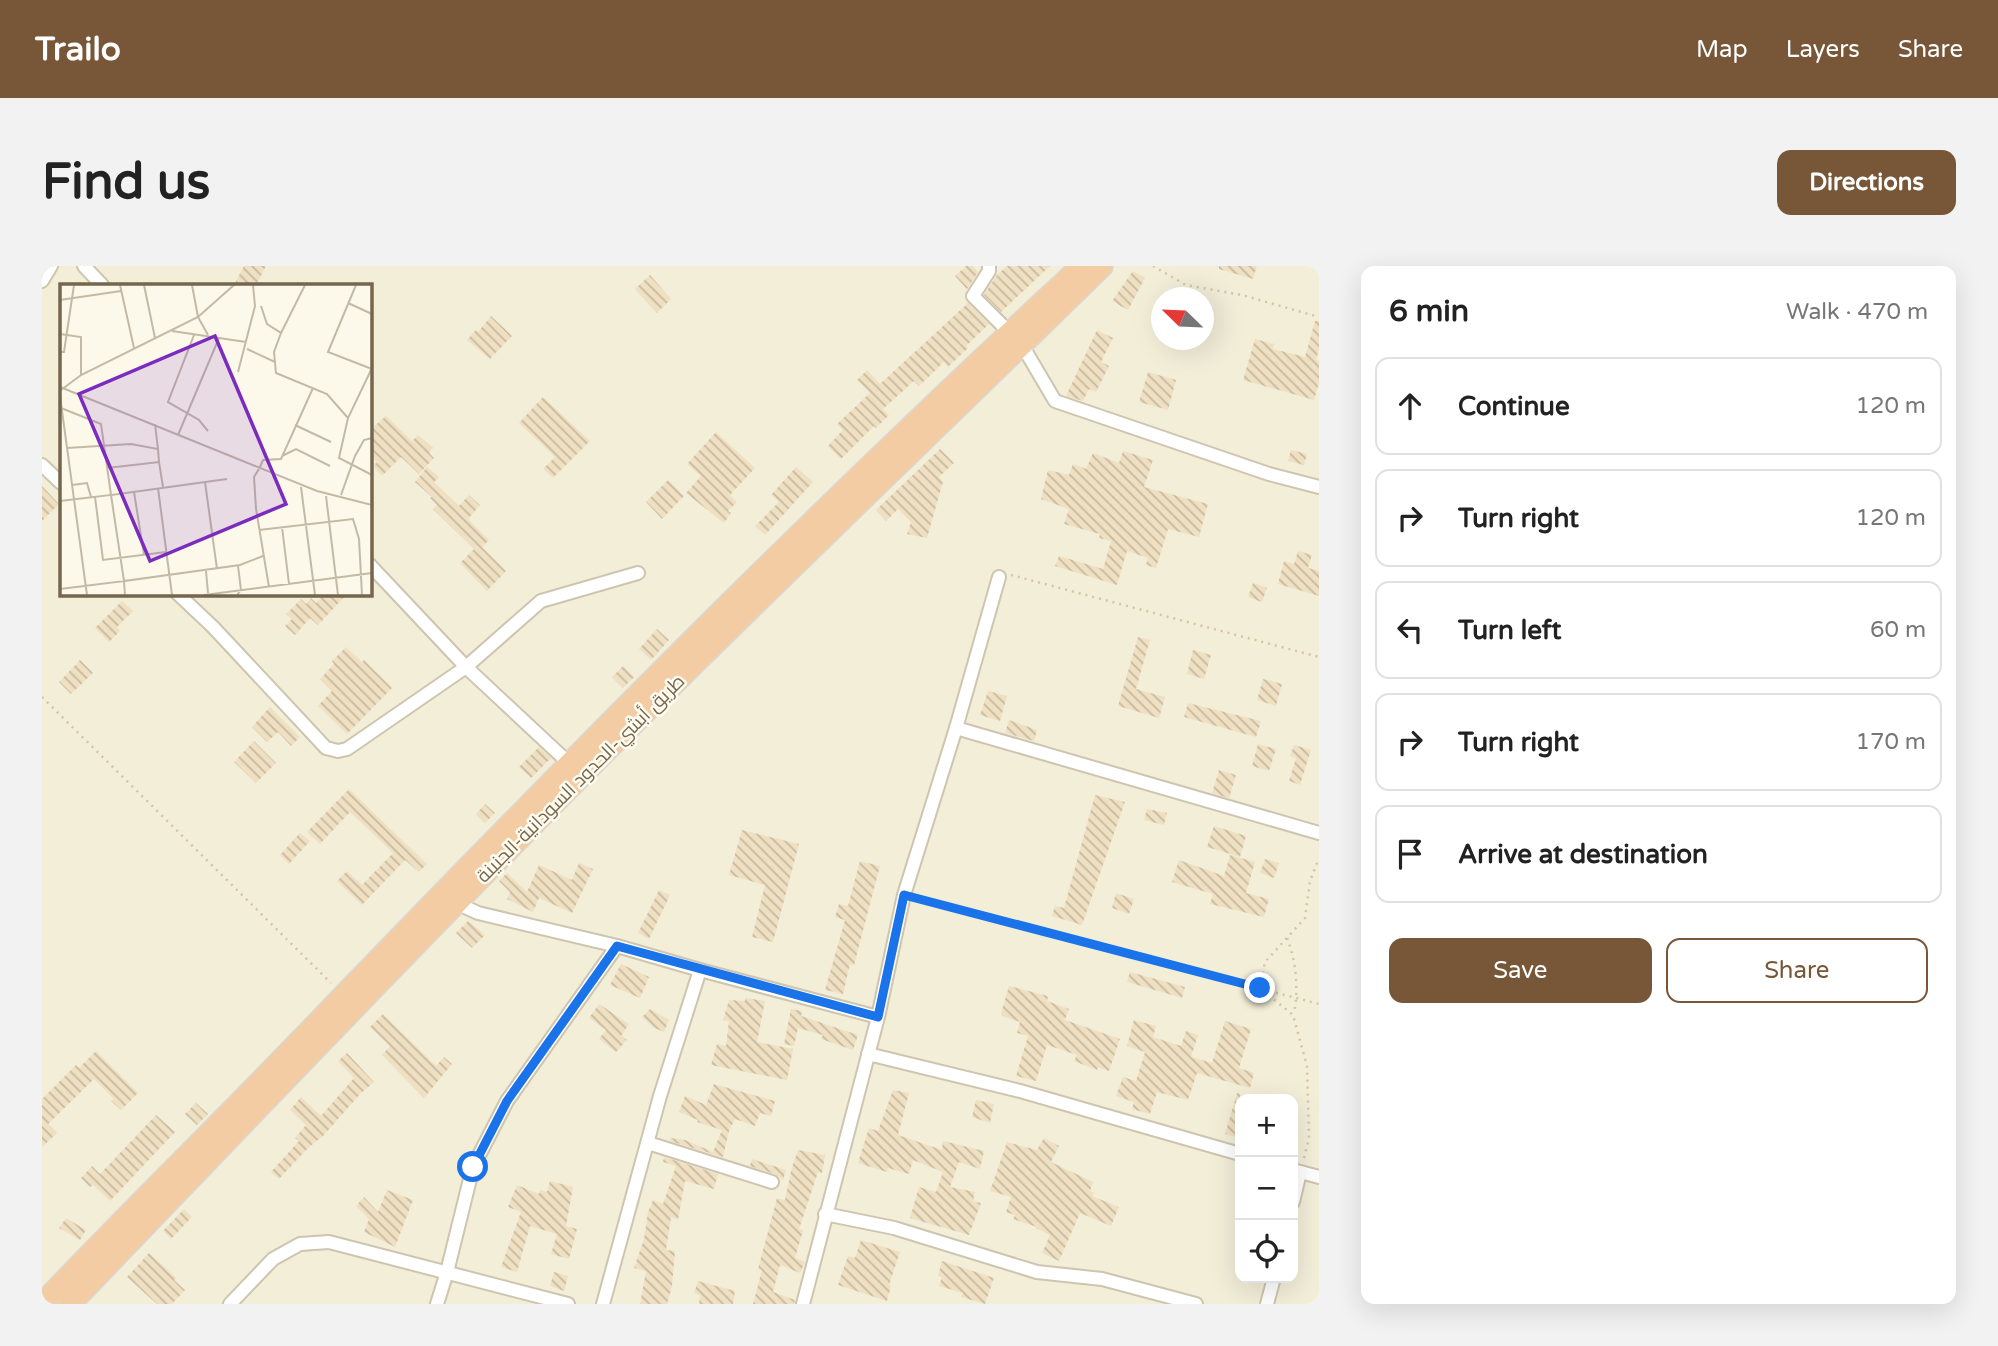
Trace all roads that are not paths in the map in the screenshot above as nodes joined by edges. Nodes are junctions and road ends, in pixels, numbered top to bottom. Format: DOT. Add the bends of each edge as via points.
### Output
graph roads {
  1 [pos="51,266"];
  2 [pos="84,266"];
  3 [pos="989,266"];
  4 [pos="1082,266"];
  5 [pos="1102,266"];
  6 [pos="42,281"];
  7 [pos="101,284"];
  8 [pos="1016,339"];
  9 [pos="42,465"];
  10 [pos="60,482"];
  11 [pos="1319,487"];
  12 [pos="371,566"];
  13 [pos="638,573"];
  14 [pos="1001,575"];
  15 [pos="179,595"];
  16 [pos="466,667"];
  17 [pos="956,728"];
  18 [pos="576,769"];
  19 [pos="1319,833"];
  20 [pos="448,898"];
  21 [pos="617,946"];
  22 [pos="700,970"];
  23 [pos="878,1017"];
  24 [pos="868,1054"];
  25 [pos="648,1143"];
  26 [pos="1235,1153"];
  27 [pos="1298,1171"];
  28 [pos="1319,1177"];
  29 [pos="772,1182"];
  30 [pos="825,1214"];
  31 [pos="129,1228"];
  32 [pos="447,1272"];
  33 [pos="1273,1283"];
  34 [pos="42,1304"];
  35 [pos="71,1304"];
  36 [pos="230,1304"];
  37 [pos="437,1304"];
  38 [pos="568,1304"];
  39 [pos="603,1304"];
  40 [pos="803,1304"];
  41 [pos="1196,1304"];
  42 [pos="1267,1304"];
  1 -- 6 [label="street"];
  2 -- 7 [label="street"];
  3 -- 8 [label="street" via="973,296"];
  4 -- 8 [label="highway"];
  5 -- 8 [label="highway, طريق أبشي-الحدود السودانية-الجنينة"];
  8 -- 11 [label="street" via="1055,401"];
  8 -- 18 [label="highway, طريق أبشي-الحدود السودانية-الجنينة" via="877,483"];
  9 -- 10 [label="street"];
  12 -- 16 [label="street"];
  13 -- 16 [label="street" via="541,601"];
  14 -- 17 [label="street"];
  15 -- 16 [label="street" via="326,748 347,749"];
  16 -- 18 [label="street"];
  17 -- 19 [label="street"];
  17 -- 23 [label="street" via="904,895"];
  18 -- 20 [label="highway, طريق أبشي-الحدود السودانية-الجنينة"];
  20 -- 21 [label="street" via="478,913"];
  20 -- 31 [label="highway, طريق أبشي-الحدود السودانية-الجنينة"];
  20 -- 31 [label="highway" via="344,995"];
  21 -- 22 [label="street"];
  21 -- 32 [label="street" via="501,1112 473,1167"];
  22 -- 23 [label="street"];
  22 -- 25 [label="street"];
  23 -- 24 [label="street"];
  24 -- 26 [label="street" via="1020,1091"];
  24 -- 30 [label="street"];
  25 -- 29 [label="street"];
  25 -- 39 [label="street"];
  27 -- 28 [label="street"];
  30 -- 40 [label="street"];
  30 -- 41 [label="street" via="894,1228 1038,1272 1102,1279"];
  31 -- 34 [label="highway"];
  31 -- 35 [label="highway, طريق أبشي-الحدود السودانية-الجنينة"];
  32 -- 36 [label="street" via="329,1242 300,1244 273,1259"];
  32 -- 37 [label="street"];
  32 -- 38 [label="street"];
  33 -- 42 [label="street"];
}
